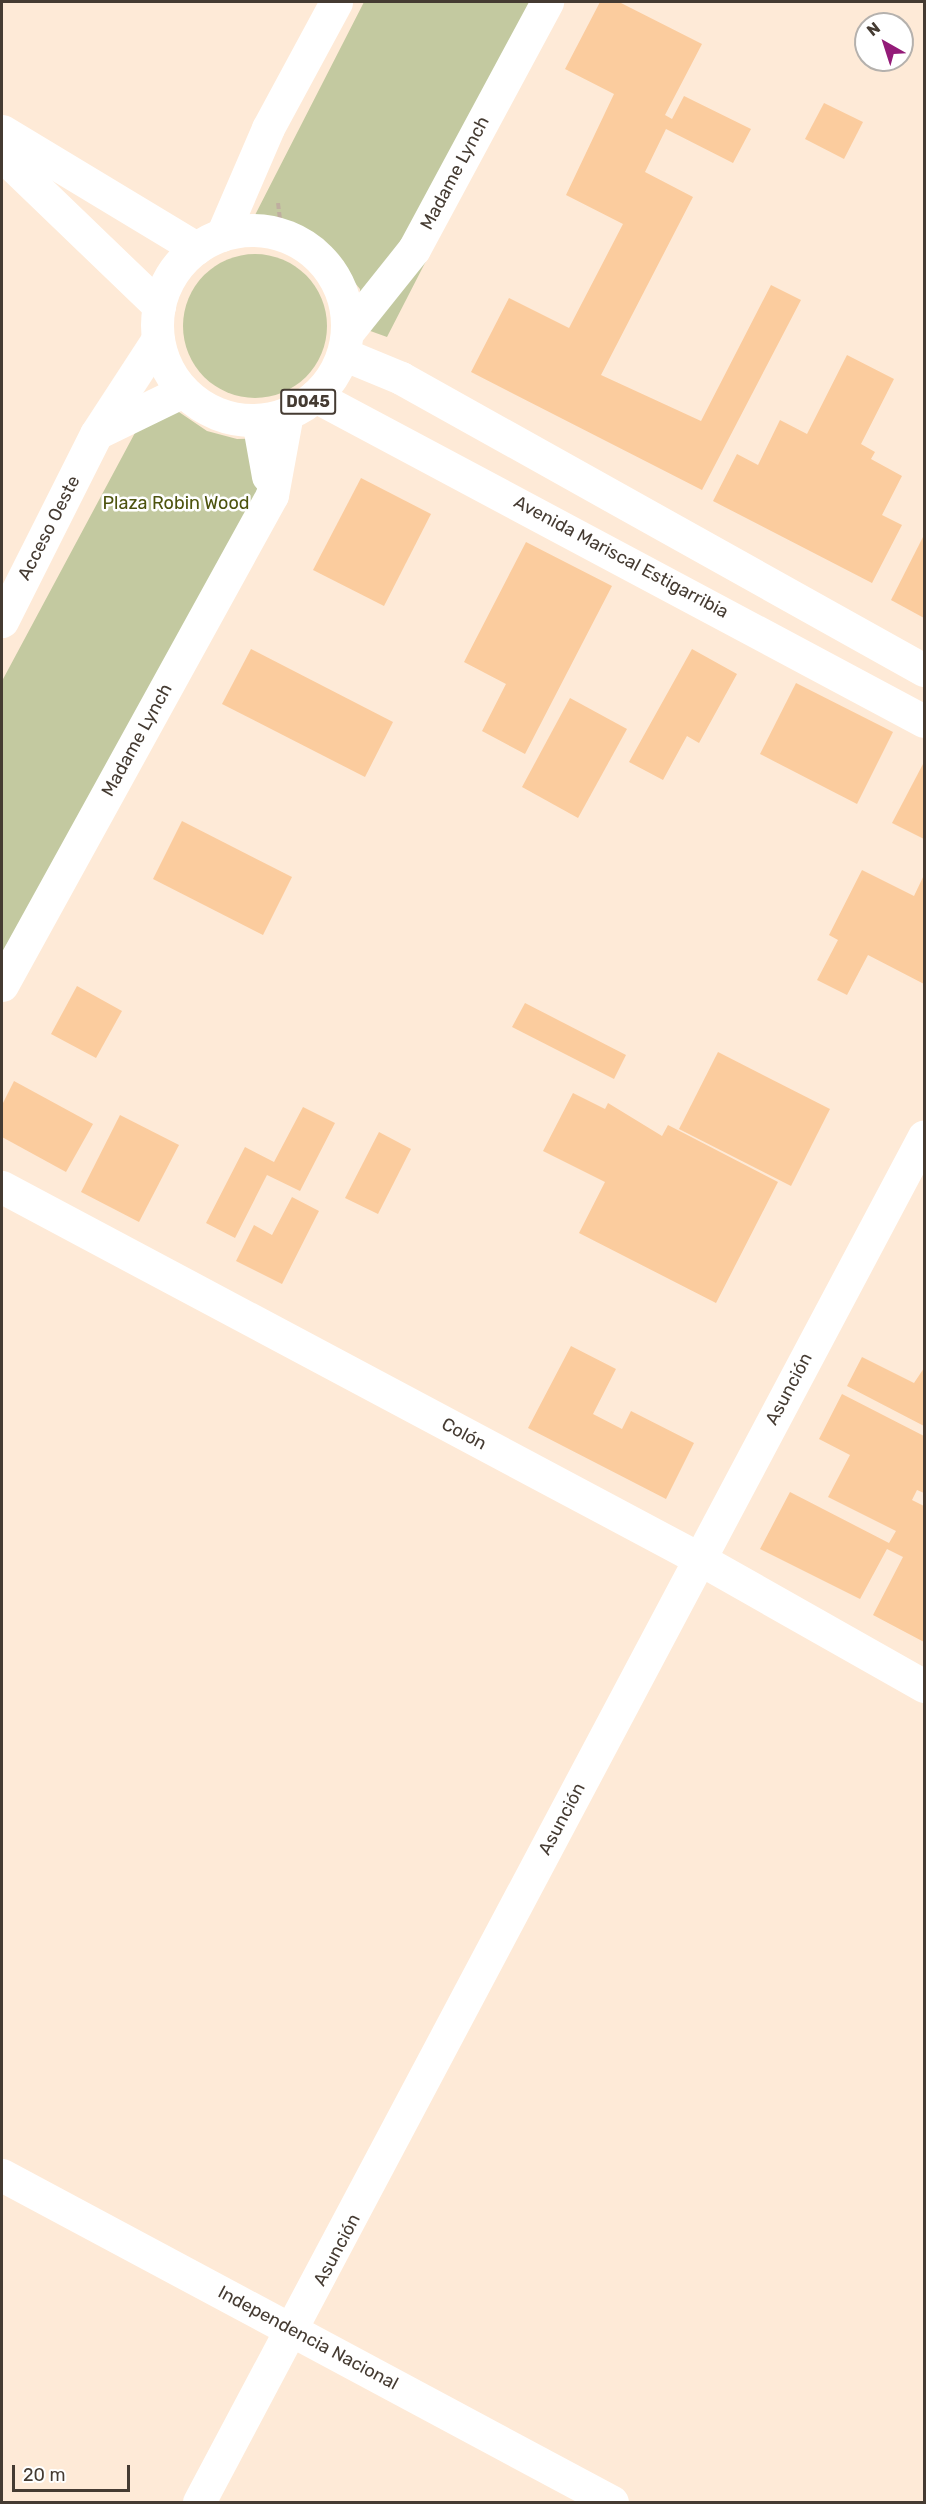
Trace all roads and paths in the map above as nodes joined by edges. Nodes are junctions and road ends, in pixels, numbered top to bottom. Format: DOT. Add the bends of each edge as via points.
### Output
graph roads {
  1 [pos="336,2"];
  2 [pos="546,2"];
  3 [pos="2,131"];
  4 [pos="2,155"];
  5 [pos="209,242"];
  6 [pos="159,306"];
  7 [pos="158,339"];
  8 [pos="345,344"];
  9 [pos="183,391"];
  10 [pos="315,396"];
  11 [pos="273,417"];
  12 [pos="96,434"];
  13 [pos="2,621"];
  14 [pos="924,670"];
  15 [pos="924,721"];
  16 [pos="2,984"];
  17 [pos="924,1136"];
  18 [pos="2,1187"];
  19 [pos="698,1558"];
  20 [pos="924,1686"];
  21 [pos="2,2175"];
  22 [pos="295,2330"];
  23 [pos="199,2502"];
  24 [pos="612,2502"];
  1 -- 5 [label="street, D045"];
  2 -- 8 [label="street, Madame Lynch" via="414,249"];
  3 -- 5 [label="street"];
  4 -- 6 [label="street"];
  5 -- 6 [label="street, D045" via="173,274"];
  5 -- 8 [label="street" via="263,230 311,250 340,290"];
  6 -- 7 [label="street, D045"];
  7 -- 9 [label="street, D045" via="162,358"];
  7 -- 12 [label="street, Acceso Oeste"];
  8 -- 10 [label="street, D045"];
  8 -- 14 [label="street"];
  9 -- 11 [label="street, D045" via="217,414"];
  9 -- 12 [label="street"];
  10 -- 11 [label="street, D045"];
  10 -- 15 [label="street, Avenida Mariscal Estigarribia"];
  11 -- 16 [label="street, Madame Lynch" via="272,495"];
  12 -- 13 [label="street, Acceso Oeste"];
  17 -- 19 [label="street, Asunción"];
  18 -- 19 [label="street, Colón"];
  19 -- 20 [label="street, Colón"];
  19 -- 22 [label="street, Asunción"];
  21 -- 22 [label="street, Independencia Nacional"];
  22 -- 23 [label="street, Asunción"];
  22 -- 24 [label="street, Independencia Nacional"];
}
